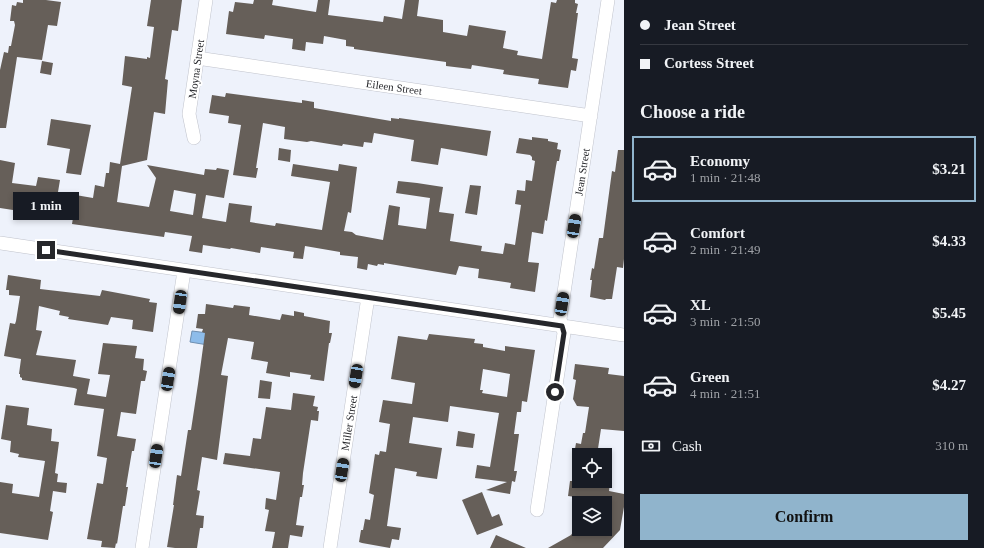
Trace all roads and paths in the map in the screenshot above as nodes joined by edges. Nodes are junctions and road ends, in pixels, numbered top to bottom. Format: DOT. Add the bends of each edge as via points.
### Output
graph roads {
  1 [pos="206,0"];
  2 [pos="608,0"];
  3 [pos="198,58"];
  4 [pos="591,116"];
  5 [pos="194,138"];
  6 [pos="0,243"];
  7 [pos="184,271"];
  8 [pos="368,297"];
  9 [pos="562,326"];
  10 [pos="624,335"];
  11 [pos="537,510"];
  12 [pos="142,548"];
  13 [pos="330,548"];
  1 -- 3 [label="street, Moyna Street"];
  2 -- 4 [label="street, Jean Street"];
  3 -- 4 [label="street, Eileen Street"];
  3 -- 5 [label="street, Moyna Street" via="189,114"];
  4 -- 9 [label="street, Jean Street" via="560,319"];
  6 -- 7 [label="street"];
  7 -- 8 [label="street"];
  7 -- 12 [label="street"];
  8 -- 9 [label="street"];
  8 -- 13 [label="street, Miller Street"];
  9 -- 10 [label="street"];
  9 -- 11 [label="street, Jean Street" via="564,333"];
}
